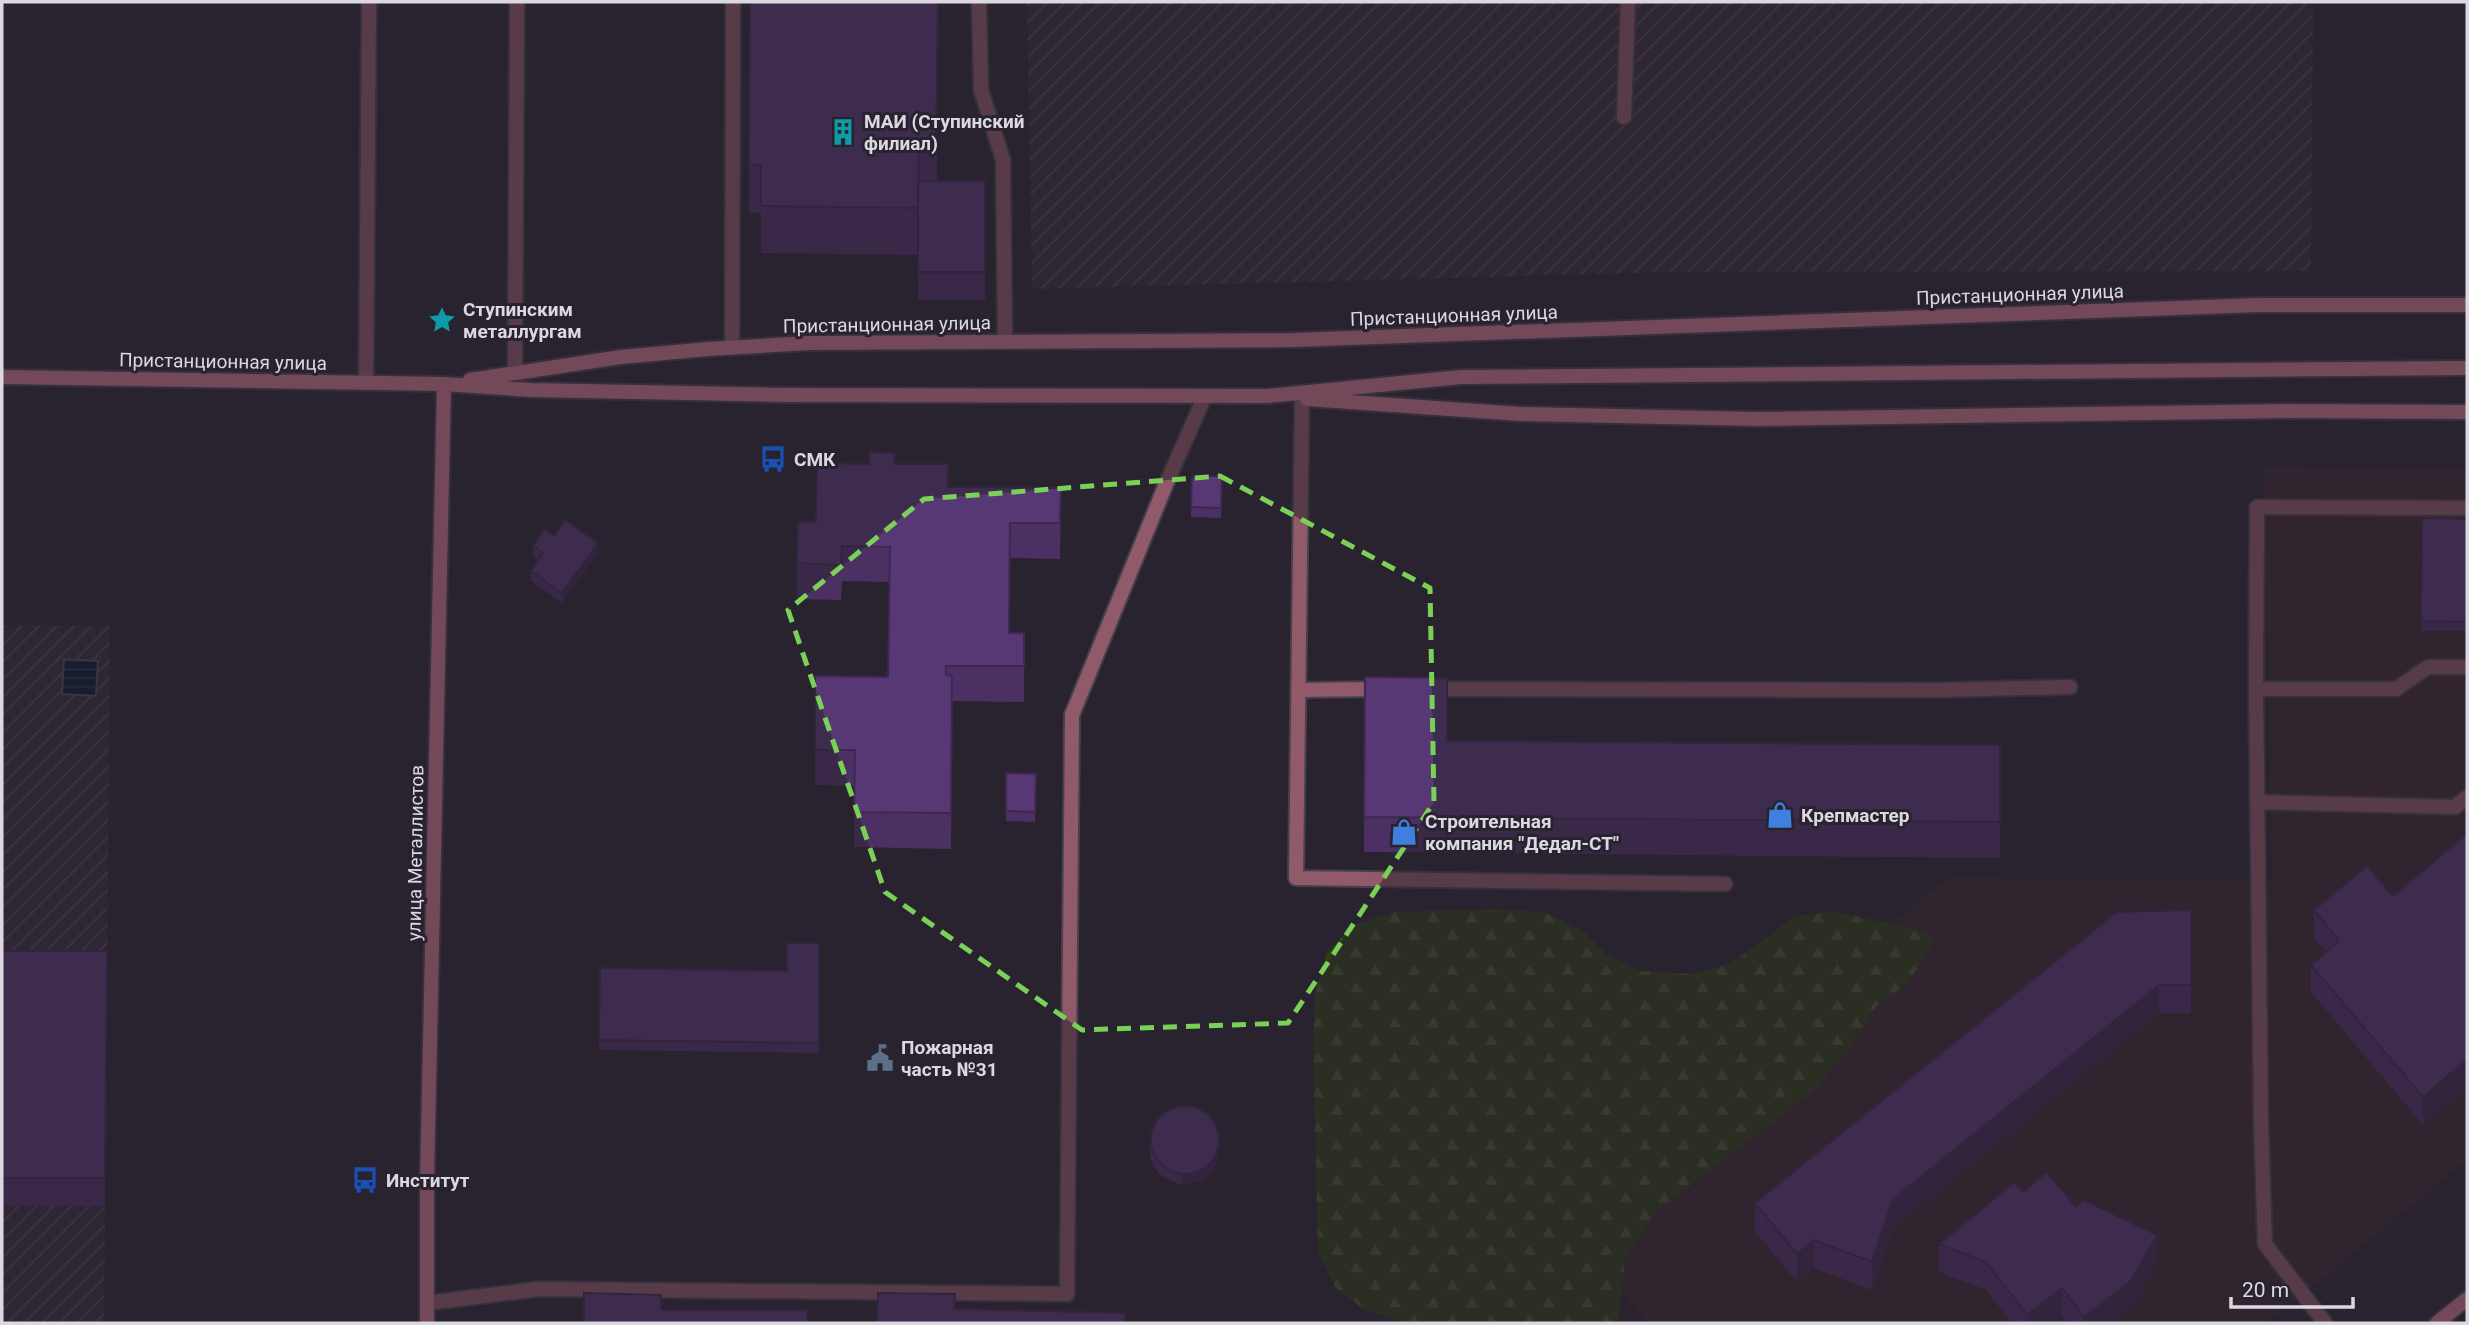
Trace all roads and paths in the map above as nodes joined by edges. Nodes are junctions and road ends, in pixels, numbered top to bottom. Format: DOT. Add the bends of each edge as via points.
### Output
graph roads {
  1 [pos="369,2"];
  2 [pos="517,2"];
  3 [pos="733,2"];
  4 [pos="979,2"];
  5 [pos="1628,2"];
  6 [pos="1624,117"];
  7 [pos="2467,304"];
  8 [pos="1005,342"];
  9 [pos="732,347"];
  10 [pos="2467,368"];
  11 [pos="515,373"];
  12 [pos="2,377"];
  13 [pos="366,383"];
  14 [pos="444,384"];
  15 [pos="1205,396"];
  16 [pos="1268,396"];
  17 [pos="1302,398"];
  18 [pos="2467,412"];
  19 [pos="2467,508"];
  20 [pos="2467,667"];
  21 [pos="2070,687"];
  22 [pos="2256,689"];
  23 [pos="1298,690"];
  24 [pos="2467,797"];
  25 [pos="2257,802"];
  26 [pos="1725,884"];
  27 [pos="2467,1299"];
  28 [pos="427,1303"];
  29 [pos="426,1323"];
  30 [pos="2325,1323"];
  31 [pos="2437,1323"];
  1 -- 13 [label="lane"];
  2 -- 11 [label="lane"];
  3 -- 9 [label="lane"];
  4 -- 8 [label="lane" via="981,90 1003,160"];
  5 -- 6 [label="lane"];
  7 -- 8 [label="main road, Пристанционная улица" via="2259,304 1309,339"];
  8 -- 9 [label="main road, Пристанционная улица"];
  9 -- 11 [label="main road, Пристанционная улица"];
  10 -- 16 [label="main road, Пристанционная улица" via="1461,377"];
  11 -- 14 [label="main road, Пристанционная улица"];
  12 -- 13 [label="main road, Пристанционная улица"];
  13 -- 14 [label="main road, Пристанционная улица"];
  14 -- 15 [label="main road, Пристанционная улица" via="743,394"];
  14 -- 28 [label="main road, улица Металлистов"];
  15 -- 16 [label="main road, Пристанционная улица"];
  15 -- 28 [label="lane" via="1072,715 1067,1294 539,1289"];
  16 -- 17 [label="main road"];
  17 -- 18 [label="main road" via="1521,414 1757,419"];
  17 -- 23 [label="lane"];
  19 -- 22 [label="lane" via="2257,507"];
  20 -- 22 [label="lane" via="2428,667 2396,689"];
  21 -- 23 [label="lane"];
  22 -- 25 [label="lane"];
  23 -- 26 [label="lane" via="1296,878"];
  24 -- 25 [label="lane" via="2455,807"];
  25 -- 30 [label="lane" via="2265,1244"];
  27 -- 31 [label="main road"];
  28 -- 29 [label="main road, улица Металлистов"];
}
